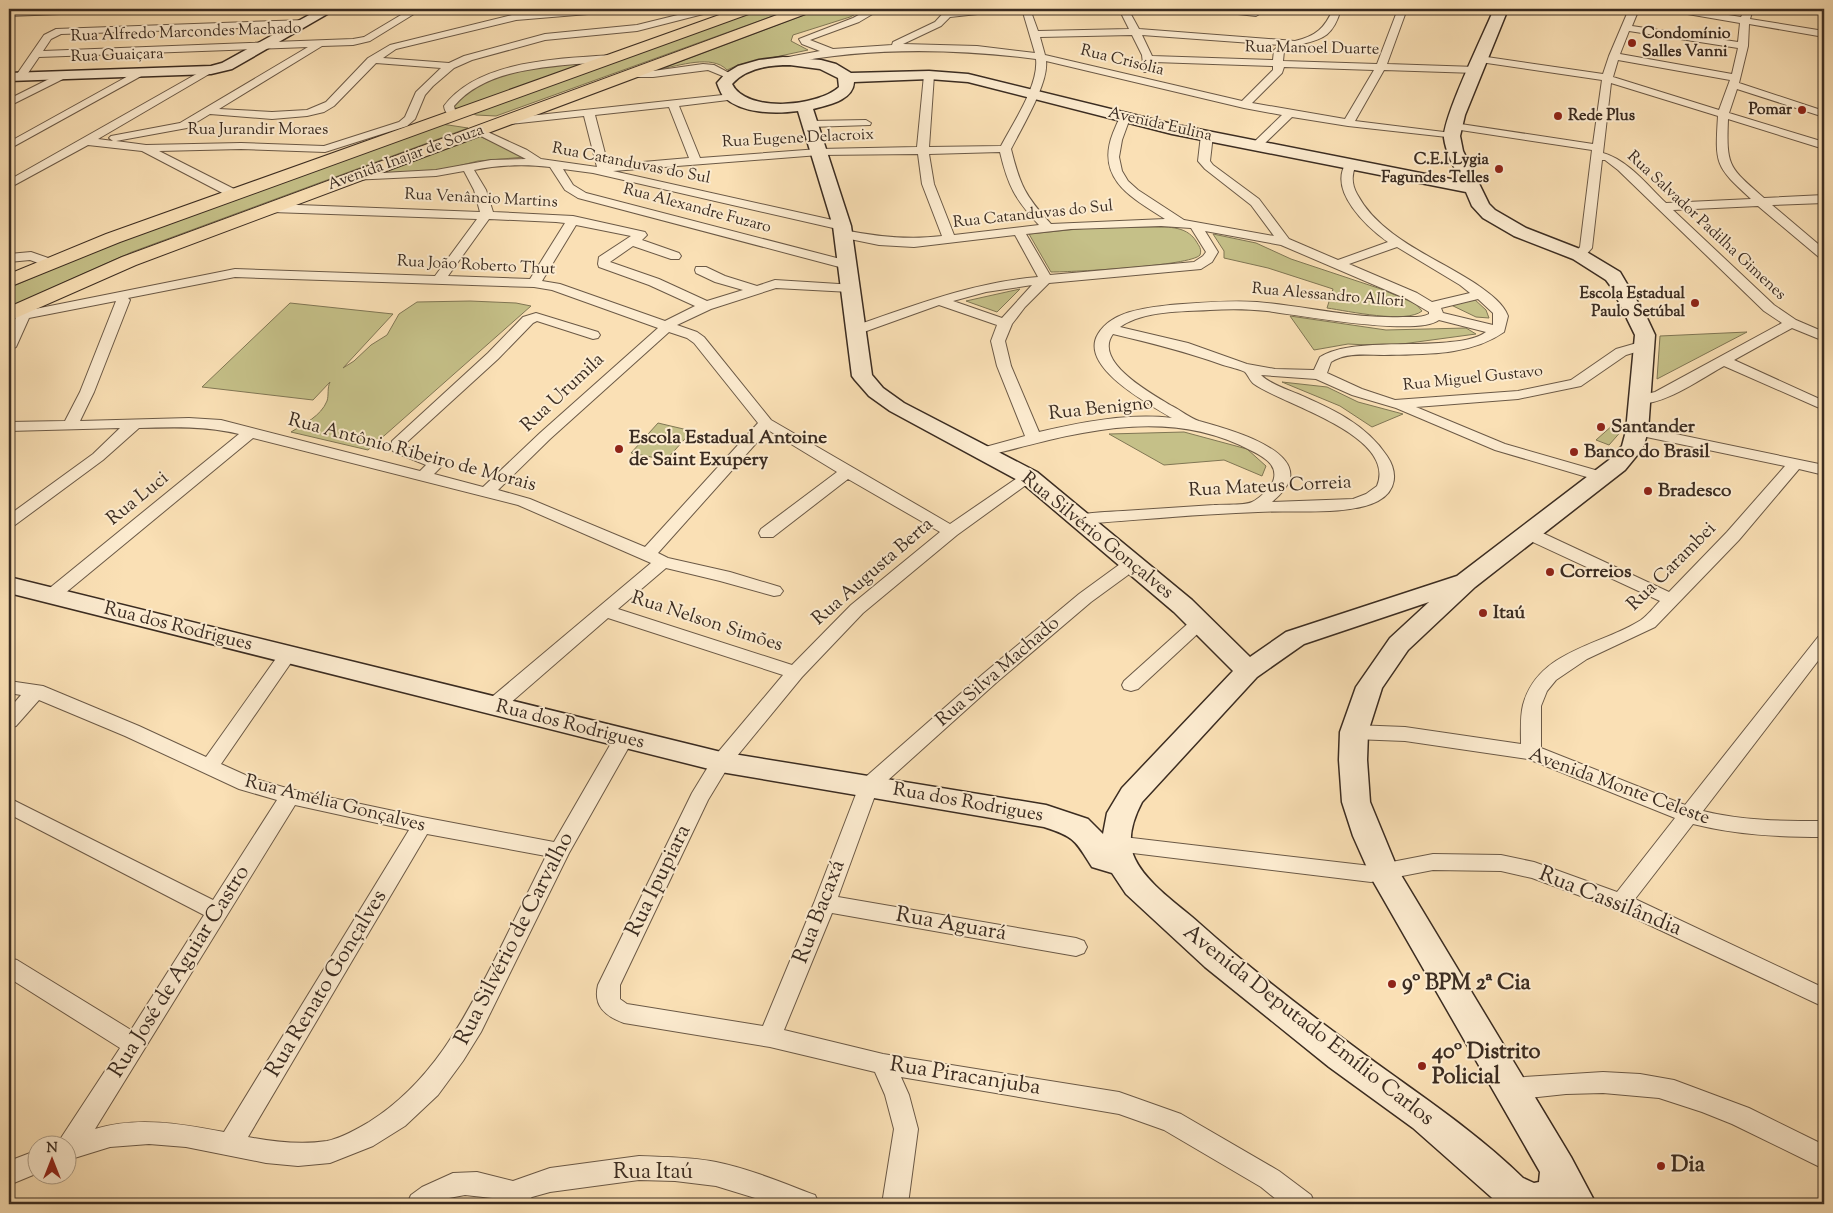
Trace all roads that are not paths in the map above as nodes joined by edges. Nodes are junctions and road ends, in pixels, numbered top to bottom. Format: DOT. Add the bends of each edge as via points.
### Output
graph roads {
  1 [pos="62,9"];
  2 [pos="110,9"];
  3 [pos="329,9"];
  4 [pos="417,9"];
  5 [pos="612,9"];
  6 [pos="712,9"];
  7 [pos="745,9"];
  8 [pos="806,9"];
  9 [pos="876,9"];
  10 [pos="996,9"];
  11 [pos="1026,9"];
  12 [pos="1124,9"];
  13 [pos="1220,9"];
  14 [pos="1337,9"];
  15 [pos="1403,9"];
  16 [pos="1502,9"];
  17 [pos="1634,9"];
  18 [pos="1676,9"];
  19 [pos="950,11"];
  20 [pos="1257,11"];
  21 [pos="9,13"];
  22 [pos="1747,14"];
  23 [pos="305,23"];
  24 [pos="1626,28"];
  25 [pos="1134,32"];
  26 [pos="1243,32"];
  27 [pos="1035,34"];
  28 [pos="1824,35"];
  29 [pos="320,43"];
  30 [pos="1294,43"];
  31 [pos="1824,44"];
  32 [pos="264,45"];
  33 [pos="1744,46"];
  34 [pos="888,48"];
  35 [pos="832,52"];
  36 [pos="36,54"];
  37 [pos="1614,56"];
  38 [pos="1041,57"];
  39 [pos="611,58"];
  40 [pos="1148,59"];
  41 [pos="372,60"];
  42 [pos="783,61"];
  43 [pos="1280,64"];
  44 [pos="1478,64"];
  45 [pos="1381,66"];
  46 [pos="447,68"];
  47 [pos="211,70"];
  48 [pos="139,73"];
  49 [pos="631,74"];
  50 [pos="929,75"];
  51 [pos="61,76"];
  52 [pos="730,76"];
  53 [pos="14,77"];
  54 [pos="847,78"];
  55 [pos="1607,78"];
  56 [pos="484,80"];
  57 [pos="1138,81"];
  58 [pos="1735,81"];
  59 [pos="1033,94"];
  60 [pos="732,97"];
  61 [pos="9,103"];
  62 [pos="673,104"];
  63 [pos="1244,105"];
  64 [pos="804,106"];
  65 [pos="209,111"];
  66 [pos="590,113"];
  67 [pos="1289,114"];
  68 [pos="1824,114"];
  69 [pos="456,115"];
  70 [pos="1723,115"];
  71 [pos="1125,118"];
  72 [pos="436,122"];
  73 [pos="502,122"];
  74 [pos="866,123"];
  75 [pos="1348,123"];
  76 [pos="810,124"];
  77 [pos="479,131"];
  78 [pos="1453,131"];
  79 [pos="1207,135"];
  80 [pos="89,141"];
  81 [pos="1257,145"];
  82 [pos="9,146"];
  83 [pos="1824,146"];
  84 [pos="146,148"];
  85 [pos="1006,149"];
  86 [pos="923,150"];
  87 [pos="820,152"];
  88 [pos="1598,152"];
  89 [pos="696,161"];
  90 [pos="537,162"];
  91 [pos="553,164"];
  92 [pos="1350,164"];
  93 [pos="467,167"];
  94 [pos="598,169"];
  95 [pos="351,177"];
  96 [pos="9,185"];
  97 [pos="1472,188"];
  98 [pos="236,194"];
  99 [pos="1824,199"];
  100 [pos="1760,202"];
  101 [pos="272,208"];
  102 [pos="1662,208"];
  103 [pos="486,214"];
  104 [pos="666,218"];
  105 [pos="573,220"];
  106 [pos="1182,224"];
  107 [pos="1196,226"];
  108 [pos="1047,227"];
  109 [pos="843,230"];
  110 [pos="1018,230"];
  111 [pos="636,238"];
  112 [pos="950,240"];
  113 [pos="1285,242"];
  114 [pos="1399,242"];
  115 [pos="1579,255"];
  116 [pos="1824,255"];
  117 [pos="675,256"];
  118 [pos="9,258"];
  119 [pos="50,263"];
  120 [pos="1338,264"];
  121 [pos="847,265"];
  122 [pos="701,270"];
  123 [pos="1046,279"];
  124 [pos="9,280"];
  125 [pos="438,281"];
  126 [pos="534,283"];
  127 [pos="850,288"];
  128 [pos="754,289"];
  129 [pos="1481,294"];
  130 [pos="123,300"];
  131 [pos="939,301"];
  132 [pos="706,306"];
  133 [pos="1434,311"];
  134 [pos="16,314"];
  135 [pos="1005,323"];
  136 [pos="1791,323"];
  137 [pos="667,324"];
  138 [pos="1110,329"];
  139 [pos="856,330"];
  140 [pos="1497,330"];
  141 [pos="593,335"];
  142 [pos="1824,337"];
  143 [pos="1644,346"];
  144 [pos="9,347"];
  145 [pos="1725,361"];
  146 [pos="1251,369"];
  147 [pos="1319,375"];
  148 [pos="1639,400"];
  149 [pos="1394,404"];
  150 [pos="1824,406"];
  151 [pos="766,422"];
  152 [pos="134,424"];
  153 [pos="1192,424"];
  154 [pos="70,425"];
  155 [pos="10,428"];
  156 [pos="1637,431"];
  157 [pos="250,433"];
  158 [pos="1033,437"];
  159 [pos="983,452"];
  160 [pos="1796,464"];
  161 [pos="1824,470"];
  162 [pos="846,472"];
  163 [pos="423,476"];
  164 [pos="1029,477"];
  165 [pos="1603,477"];
  166 [pos="487,492"];
  167 [pos="1256,508"];
  168 [pos="1080,519"];
  169 [pos="9,522"];
  170 [pos="952,531"];
  171 [pos="1528,533"];
  172 [pos="767,534"];
  173 [pos="655,559"];
  174 [pos="1133,563"];
  175 [pos="1466,582"];
  176 [pos="9,585"];
  177 [pos="774,591"];
  178 [pos="52,595"];
  179 [pos="1673,600"];
  180 [pos="1399,604"];
  181 [pos="606,611"];
  182 [pos="1426,620"];
  183 [pos="1199,623"];
  184 [pos="1824,641"];
  185 [pos="288,654"];
  186 [pos="1248,671"];
  187 [pos="795,673"];
  188 [pos="1131,685"];
  189 [pos="9,687"];
  190 [pos="36,691"];
  191 [pos="494,706"];
  192 [pos="9,721"];
  193 [pos="1354,732"];
  194 [pos="624,738"];
  195 [pos="1531,752"];
  196 [pos="721,762"];
  197 [pos="209,767"];
  198 [pos="868,786"];
  199 [pos="290,796"];
  200 [pos="9,805"];
  201 [pos="1689,815"];
  202 [pos="422,825"];
  203 [pos="1824,829"];
  204 [pos="559,852"];
  205 [pos="1118,854"];
  206 [pos="1384,872"];
  207 [pos="1622,902"];
  208 [pos="825,903"];
  209 [pos="217,912"];
  210 [pos="1076,947"];
  211 [pos="9,967"];
  212 [pos="1824,998"];
  213 [pos="608,1003"];
  214 [pos="770,1037"];
  215 [pos="134,1044"];
  216 [pos="883,1064"];
  217 [pos="1510,1089"];
  218 [pos="77,1136"];
  219 [pos="231,1144"];
  220 [pos="78,1146"];
  221 [pos="1824,1158"];
  222 [pos="1558,1170"];
  223 [pos="1516,1197"];
  224 [pos="509,1199"];
  225 [pos="420,1204"];
  226 [pos="806,1204"];
  227 [pos="895,1204"];
  228 [pos="1302,1204"];
  229 [pos="1578,1204"];
  1 -- 2 [label="street"];
  1 -- 21 [label="street"];
  3 -- 23 [label="street, Rua Guaiçara"];
  4 -- 29 [label="street, Rua Alfredo Marcondes Machado" via="360,42"];
  5 -- 41 [label="street" via="489,22 392,47"];
  6 -- 46 [label="street" via="637,28 537,39 468,58"];
  7 -- 39 [label="main road, Avenida Inajar de Souza"];
  8 -- 49 [label="main road, Avenida Inajar de Souza"];
  9 -- 35 [label="street" via="804,39"];
  10 -- 19 [label="street"];
  11 -- 27 [label="street"];
  12 -- 25 [label="street"];
  13 -- 20 [label="street"];
  14 -- 30 [label="street" via="1323,34"];
  15 -- 45 [label="street"];
  16 -- 44 [label="street"];
  17 -- 24 [label="street"];
  18 -- 22 [label="street"];
  19 -- 34 [label="street" via="938,24"];
  20 -- 26 [label="street"];
  22 -- 28 [label="street"];
  22 -- 33 [label="street"];
  23 -- 32 [label="street, Rua Guaiçara"];
  23 -- 36 [label="street" via="59,30 49,35"];
  24 -- 33 [label="street"];
  24 -- 37 [label="street"];
  25 -- 26 [label="street"];
  25 -- 27 [label="street"];
  25 -- 40 [label="street"];
  26 -- 30 [label="street"];
  27 -- 38 [label="street"];
  28 -- 31 [label="street"];
  29 -- 32 [label="street, Rua Alfredo Marcondes Machado"];
  29 -- 65 [label="street"];
  30 -- 43 [label="street" via="1278,50"];
  32 -- 36 [label="street, Rua Alfredo Marcondes Machado"];
  32 -- 47 [label="street, Rua Guaiçara" via="227,66"];
  33 -- 58 [label="street"];
  34 -- 35 [label="street, Rua Crisólia"];
  34 -- 38 [label="street, Rua Crisólia" via="980,50"];
  35 -- 42 [label="street, Rua Crisólia"];
  36 -- 53 [label="street"];
  37 -- 55 [label="street"];
  37 -- 58 [label="street"];
  38 -- 57 [label="street, Rua Crisólia"];
  38 -- 59 [label="street" via="1042,67"];
  39 -- 56 [label="street, Avenida Inajar de Souza" via="543,64"];
  39 -- 69 [label="main road, Avenida Inajar de Souza"];
  40 -- 43 [label="street, Rua Manoel Duarte"];
  40 -- 57 [label="street" via="1149,68"];
  41 -- 46 [label="street"];
  41 -- 65 [label="street" via="330,105 314,111 253,115"];
  42 -- 52 [label="street" via="752,66"];
  42 -- 54 [label="street" via="817,63 841,72"];
  43 -- 45 [label="street, Rua Manoel Duarte"];
  43 -- 63 [label="street" via="1274,76"];
  44 -- 45 [label="street, Rua Manoel Duarte"];
  44 -- 55 [label="street, Rua Manoel Duarte"];
  44 -- 78 [label="street"];
  45 -- 75 [label="street"];
  46 -- 56 [label="street"];
  46 -- 84 [label="street, Rua Jurandir Moraes" via="420,94 410,119 403,124 333,148"];
  47 -- 48 [label="street, Rua Guaiçara"];
  47 -- 80 [label="street"];
  48 -- 51 [label="street, Rua Guaiçara"];
  48 -- 82 [label="street"];
  49 -- 52 [label="street" via="703,66"];
  49 -- 73 [label="main road, Avenida Inajar de Souza"];
  50 -- 54 [label="street, Avenida Eulina"];
  50 -- 59 [label="street, Avenida Eulina" via="968,78"];
  50 -- 86 [label="street"];
  51 -- 53 [label="street, Rua Guaiçara"];
  51 -- 61 [label="street"];
  52 -- 60 [label="street" via="724,83 725,90"];
  54 -- 64 [label="street" via="843,92 834,98"];
  55 -- 70 [label="street, Rua Manoel Duarte"];
  55 -- 88 [label="street"];
  56 -- 69 [label="street, Avenida Inajar de Souza" via="452,100 449,109"];
  57 -- 63 [label="street, Rua Crisólia"];
  58 -- 68 [label="street"];
  58 -- 70 [label="street"];
  59 -- 71 [label="street, Avenida Eulina"];
  59 -- 85 [label="street"];
  60 -- 62 [label="street"];
  60 -- 64 [label="street" via="763,107"];
  62 -- 66 [label="street"];
  62 -- 89 [label="street"];
  63 -- 67 [label="street, Rua Crisólia"];
  64 -- 76 [label="street, Rua Silvério Gonçalves"];
  65 -- 80 [label="street" via="178,128"];
  66 -- 73 [label="street"];
  66 -- 94 [label="street"];
  67 -- 75 [label="street, Rua Crisólia"];
  67 -- 81 [label="street"];
  69 -- 72 [label="main road, Avenida Inajar de Souza"];
  69 -- 73 [label="main road"];
  70 -- 83 [label="street, Rua Manoel Duarte"];
  70 -- 100 [label="street" via="1721,151 1726,167"];
  71 -- 79 [label="street, Avenida Eulina"];
  71 -- 106 [label="street" via="1118,132 1113,164 1117,176 1124,186"];
  72 -- 77 [label="main road" via="464,125"];
  72 -- 98 [label="main road, Avenida Inajar de Souza"];
  73 -- 77 [label="main road, Avenida Inajar de Souza"];
  74 -- 76 [label="street"];
  75 -- 78 [label="street, Rua Crisólia"];
  76 -- 87 [label="street, Rua Silvério Gonçalves"];
  77 -- 90 [label="street, Rua Catanduvas do Sul"];
  77 -- 95 [label="main road, Avenida Inajar de Souza"];
  78 -- 88 [label="street, Rua Salvador Padilha Gimenes"];
  78 -- 97 [label="street" via="1455,150"];
  79 -- 81 [label="street, Avenida Eulina"];
  79 -- 113 [label="street" via="1204,161 1255,202"];
  80 -- 84 [label="street, Rua Jurandir Moraes"];
  80 -- 96 [label="street"];
  81 -- 92 [label="street, Avenida Eulina"];
  84 -- 98 [label="street"];
  85 -- 86 [label="street, Rua Eugene Delacroix"];
  85 -- 108 [label="street" via="1013,181 1028,206"];
  86 -- 87 [label="street, Rua Eugene Delacroix"];
  86 -- 112 [label="street" via="934,205"];
  87 -- 89 [label="street, Rua Eugene Delacroix"];
  87 -- 109 [label="street, Rua Silvério Gonçalves"];
  88 -- 102 [label="street, Rua Salvador Padilha Gimenes" via="1617,163"];
  88 -- 115 [label="street" via="1586,248"];
  89 -- 94 [label="street, Rua Eugene Delacroix"];
  90 -- 91 [label="street, Rua Catanduvas do Sul"];
  90 -- 93 [label="street"];
  91 -- 94 [label="street, Rua Catanduvas do Sul"];
  91 -- 104 [label="street, Rua Alexandre Fuzaro" via="575,193"];
  92 -- 97 [label="street, Avenida Eulina"];
  92 -- 114 [label="street" via="1347,183 1355,203 1378,227"];
  93 -- 95 [label="street" via="436,173"];
  93 -- 103 [label="street" via="480,190"];
  94 -- 109 [label="street, Rua Catanduvas do Sul"];
  95 -- 101 [label="main road, Avenida Inajar de Souza"];
  97 -- 115 [label="street" via="1481,206 1499,221"];
  98 -- 119 [label="main road, Avenida Inajar de Souza"];
  99 -- 100 [label="street"];
  100 -- 102 [label="street"];
  100 -- 116 [label="street"];
  101 -- 103 [label="street, Rua Venâncio Martins"];
  101 -- 134 [label="main road, Avenida Inajar de Souza" via="129,262"];
  102 -- 136 [label="street, Rua Salvador Padilha Gimenes" via="1769,308"];
  103 -- 105 [label="street, Rua Venâncio Martins"];
  103 -- 125 [label="street"];
  104 -- 111 [label="street"];
  104 -- 121 [label="street, Rua Alexandre Fuzaro"];
  105 -- 111 [label="street, Rua Venâncio Martins"];
  105 -- 126 [label="street"];
  106 -- 107 [label="street, Rua Catanduvas do Sul"];
  106 -- 108 [label="street, Rua Catanduvas do Sul" via="1108,223"];
  107 -- 113 [label="street, Rua Catanduvas do Sul"];
  107 -- 123 [label="street" via="1212,252 1211,257 1196,266"];
  108 -- 110 [label="street, Rua Catanduvas do Sul"];
  109 -- 112 [label="street, Rua Catanduvas do Sul" via="896,243"];
  109 -- 121 [label="street, Rua Silvério Gonçalves"];
  110 -- 112 [label="street, Rua Catanduvas do Sul"];
  110 -- 123 [label="street"];
  111 -- 117 [label="street, Rua Venâncio Martins"];
  111 -- 132 [label="street" via="602,262"];
  113 -- 120 [label="street, Rua Alessandro Allori"];
  114 -- 120 [label="street"];
  114 -- 129 [label="street"];
  115 -- 143 [label="street" via="1617,282 1643,330"];
  118 -- 119 [label="street" via="31,256"];
  119 -- 124 [label="main road, Avenida Inajar de Souza"];
  120 -- 133 [label="street, Rua Alessandro Allori"];
  121 -- 127 [label="street, Rua Silvério Gonçalves"];
  122 -- 128 [label="street" via="720,280"];
  123 -- 131 [label="street" via="984,288"];
  123 -- 135 [label="street"];
  125 -- 126 [label="street, Rua João Roberto Thut"];
  125 -- 134 [label="street, Rua João Roberto Thut" via="235,272"];
  126 -- 137 [label="street, Rua João Roberto Thut" via="566,290"];
  127 -- 128 [label="street, Rua Urumila" via="782,284"];
  127 -- 139 [label="street, Rua Silvério Gonçalves"];
  128 -- 132 [label="street, Rua Urumila"];
  129 -- 133 [label="street"];
  129 -- 140 [label="street" via="1498,309 1502,318"];
  130 -- 154 [label="street" via="87,392"];
  131 -- 135 [label="street"];
  131 -- 139 [label="street"];
  132 -- 137 [label="street, Rua Urumila"];
  133 -- 138 [label="street, Rua Alessandro Allori" via="1432,319 1390,321 1265,307 1206,306 1141,313"];
  133 -- 140 [label="street"];
  134 -- 144 [label="street"];
  135 -- 158 [label="street" via="998,341 1002,358"];
  136 -- 142 [label="street, Rua Salvador Padilha Gimenes"];
  136 -- 145 [label="street"];
  137 -- 151 [label="street, Rua João Roberto Thut" via="699,340"];
  137 -- 166 [label="street, Rua Urumila"];
  138 -- 146 [label="street" via="1183,346"];
  138 -- 153 [label="street" via="1103,337 1102,346 1104,356 1118,375"];
  139 -- 159 [label="street, Rua Silvério Gonçalves" via="862,376 876,392 897,407"];
  140 -- 147 [label="street, Rua Miguel Gustavo" via="1486,339 1464,345 1346,352 1325,360"];
  141 -- 163 [label="street" via="536,317 528,320 400,441 399,449 434,463"];
  143 -- 148 [label="street"];
  143 -- 149 [label="street, Rua Miguel Gustavo" via="1621,352 1576,383 1549,390"];
  145 -- 148 [label="street" via="1659,396"];
  145 -- 150 [label="street"];
  146 -- 147 [label="street"];
  146 -- 167 [label="street, Rua Mateus Correia" via="1254,376 1267,385 1350,424 1379,453 1387,470 1383,491 1355,504"];
  147 -- 149 [label="street, Rua Miguel Gustavo"];
  148 -- 156 [label="street"];
  149 -- 165 [label="street" via="1500,447"];
  151 -- 162 [label="street, Rua João Roberto Thut"];
  151 -- 173 [label="street"];
  152 -- 154 [label="street, Rua Antônio Ribeiro de Morais"];
  152 -- 157 [label="street, Rua Antônio Ribeiro de Morais" via="208,423"];
  152 -- 169 [label="street" via="98,457"];
  153 -- 158 [label="street, Rua Benigno" via="1124,423"];
  153 -- 167 [label="street, Rua Benigno" via="1257,446 1278,461 1284,473 1282,483"];
  154 -- 155 [label="street, Rua Antônio Ribeiro de Morais"];
  156 -- 160 [label="street"];
  156 -- 165 [label="street" via="1632,448 1624,459"];
  157 -- 163 [label="street, Rua Antônio Ribeiro de Morais"];
  157 -- 178 [label="street, Rua Luci"];
  158 -- 159 [label="street, Rua Benigno"];
  159 -- 164 [label="street, Rua Silvério Gonçalves"];
  160 -- 161 [label="street"];
  160 -- 179 [label="street, Rua Carambei"];
  162 -- 170 [label="street, Rua João Roberto Thut"];
  162 -- 172 [label="street"];
  163 -- 166 [label="street, Rua Antônio Ribeiro de Morais"];
  164 -- 168 [label="street, Rua Silvério Gonçalves"];
  164 -- 170 [label="street, Rua Augusta Berta"];
  165 -- 171 [label="street"];
  166 -- 173 [label="street, Rua Antônio Ribeiro de Morais" via="533,506"];
  167 -- 168 [label="street, Rua Mateus Correia"];
  168 -- 174 [label="street, Rua Silvério Gonçalves"];
  170 -- 187 [label="street, Rua Augusta Berta" via="857,609"];
  171 -- 175 [label="street"];
  171 -- 179 [label="street"];
  173 -- 177 [label="street, Rua Antônio Ribeiro de Morais"];
  173 -- 181 [label="street"];
  174 -- 183 [label="street, Rua Silvério Gonçalves"];
  174 -- 198 [label="street, Rua Silva Machado" via="997,672"];
  175 -- 180 [label="street"];
  175 -- 182 [label="street"];
  176 -- 178 [label="street, Rua dos Rodrigues"];
  178 -- 185 [label="street, Rua dos Rodrigues"];
  179 -- 195 [label="street, Rua Carambei" via="1636,632 1562,665 1544,680 1532,706"];
  180 -- 182 [label="street" via="1417,609"];
  180 -- 186 [label="street" via="1295,638"];
  181 -- 187 [label="street, Rua Nelson Simões"];
  181 -- 191 [label="street"];
  182 -- 193 [label="street" via="1399,644 1374,677"];
  183 -- 186 [label="street, Rua Silvério Gonçalves"];
  183 -- 188 [label="street"];
  184 -- 201 [label="street"];
  185 -- 191 [label="street, Rua dos Rodrigues"];
  185 -- 197 [label="street"];
  186 -- 205 [label="street" via="1132,795 1122,813"];
  187 -- 196 [label="street, Rua Augusta Berta"];
  189 -- 190 [label="street, Rua Amélia Gonçalves"];
  190 -- 192 [label="street"];
  190 -- 197 [label="street, Rua Amélia Gonçalves"];
  191 -- 194 [label="street, Rua dos Rodrigues"];
  193 -- 195 [label="street, Avenida Monte Celeste" via="1414,735"];
  193 -- 206 [label="street" via="1356,802"];
  194 -- 196 [label="street, Rua dos Rodrigues"];
  194 -- 204 [label="street, Rua Silvério de Carvalho"];
  195 -- 201 [label="street, Avenida Monte Celeste"];
  196 -- 198 [label="street, Rua dos Rodrigues"];
  196 -- 213 [label="street, Rua Ipupiara" via="699,798 609,985"];
  197 -- 199 [label="street, Rua Amélia Gonçalves" via="246,784"];
  198 -- 205 [label="street, Rua dos Rodrigues" via="1062,820 1078,827 1089,837 1102,859"];
  198 -- 208 [label="street, Rua Bacaxá"];
  199 -- 202 [label="street, Rua Amélia Gonçalves"];
  199 -- 209 [label="street, Rua José de Aguiar Castro"];
  200 -- 209 [label="street"];
  201 -- 203 [label="street, Avenida Monte Celeste" via="1757,828"];
  201 -- 207 [label="street"];
  202 -- 204 [label="street, Rua Amélia Gonçalves"];
  202 -- 219 [label="street, Rua Renato Gonçalves"];
  204 -- 219 [label="street, Rua Silvério de Carvalho" via="473,1025 428,1087 396,1118 364,1138 330,1152 298,1155"];
  205 -- 206 [label="street, Rua Cassilândia" via="1356,873"];
  205 -- 223 [label="street, Avenida Deputado Emílio Carlos" via="1137,886 1216,958 1341,1057 1425,1117"];
  206 -- 207 [label="street, Rua Cassilândia" via="1433,862 1501,863 1534,870"];
  206 -- 217 [label="street"];
  207 -- 212 [label="street, Rua Cassilândia"];
  208 -- 210 [label="street, Rua Aguará"];
  208 -- 214 [label="street, Rua Bacaxá"];
  209 -- 215 [label="street, Rua José de Aguiar Castro"];
  211 -- 215 [label="street"];
  213 -- 214 [label="street, Rua Piracanjuba" via="624,1013"];
  214 -- 216 [label="street, Rua Piracanjuba"];
  215 -- 218 [label="street, Rua José de Aguiar Castro"];
  216 -- 227 [label="street" via="897,1095 906,1129"];
  216 -- 228 [label="street, Rua Piracanjuba" via="1118,1103 1172,1122 1270,1179"];
  217 -- 221 [label="street" via="1569,1081 1660,1087 1708,1102 1759,1124"];
  217 -- 222 [label="street"];
  219 -- 220 [label="street, Rua Silvério de Carvalho" via="149,1133 110,1136"];
  222 -- 223 [label="street, Avenida Deputado Emílio Carlos" via="1558,1184 1550,1197 1533,1200"];
  222 -- 229 [label="street"];
  224 -- 225 [label="street" via="491,1185 458,1182 428,1196"];
  224 -- 226 [label="street, Rua Itaú" via="525,1187 639,1168 716,1174"];
}
